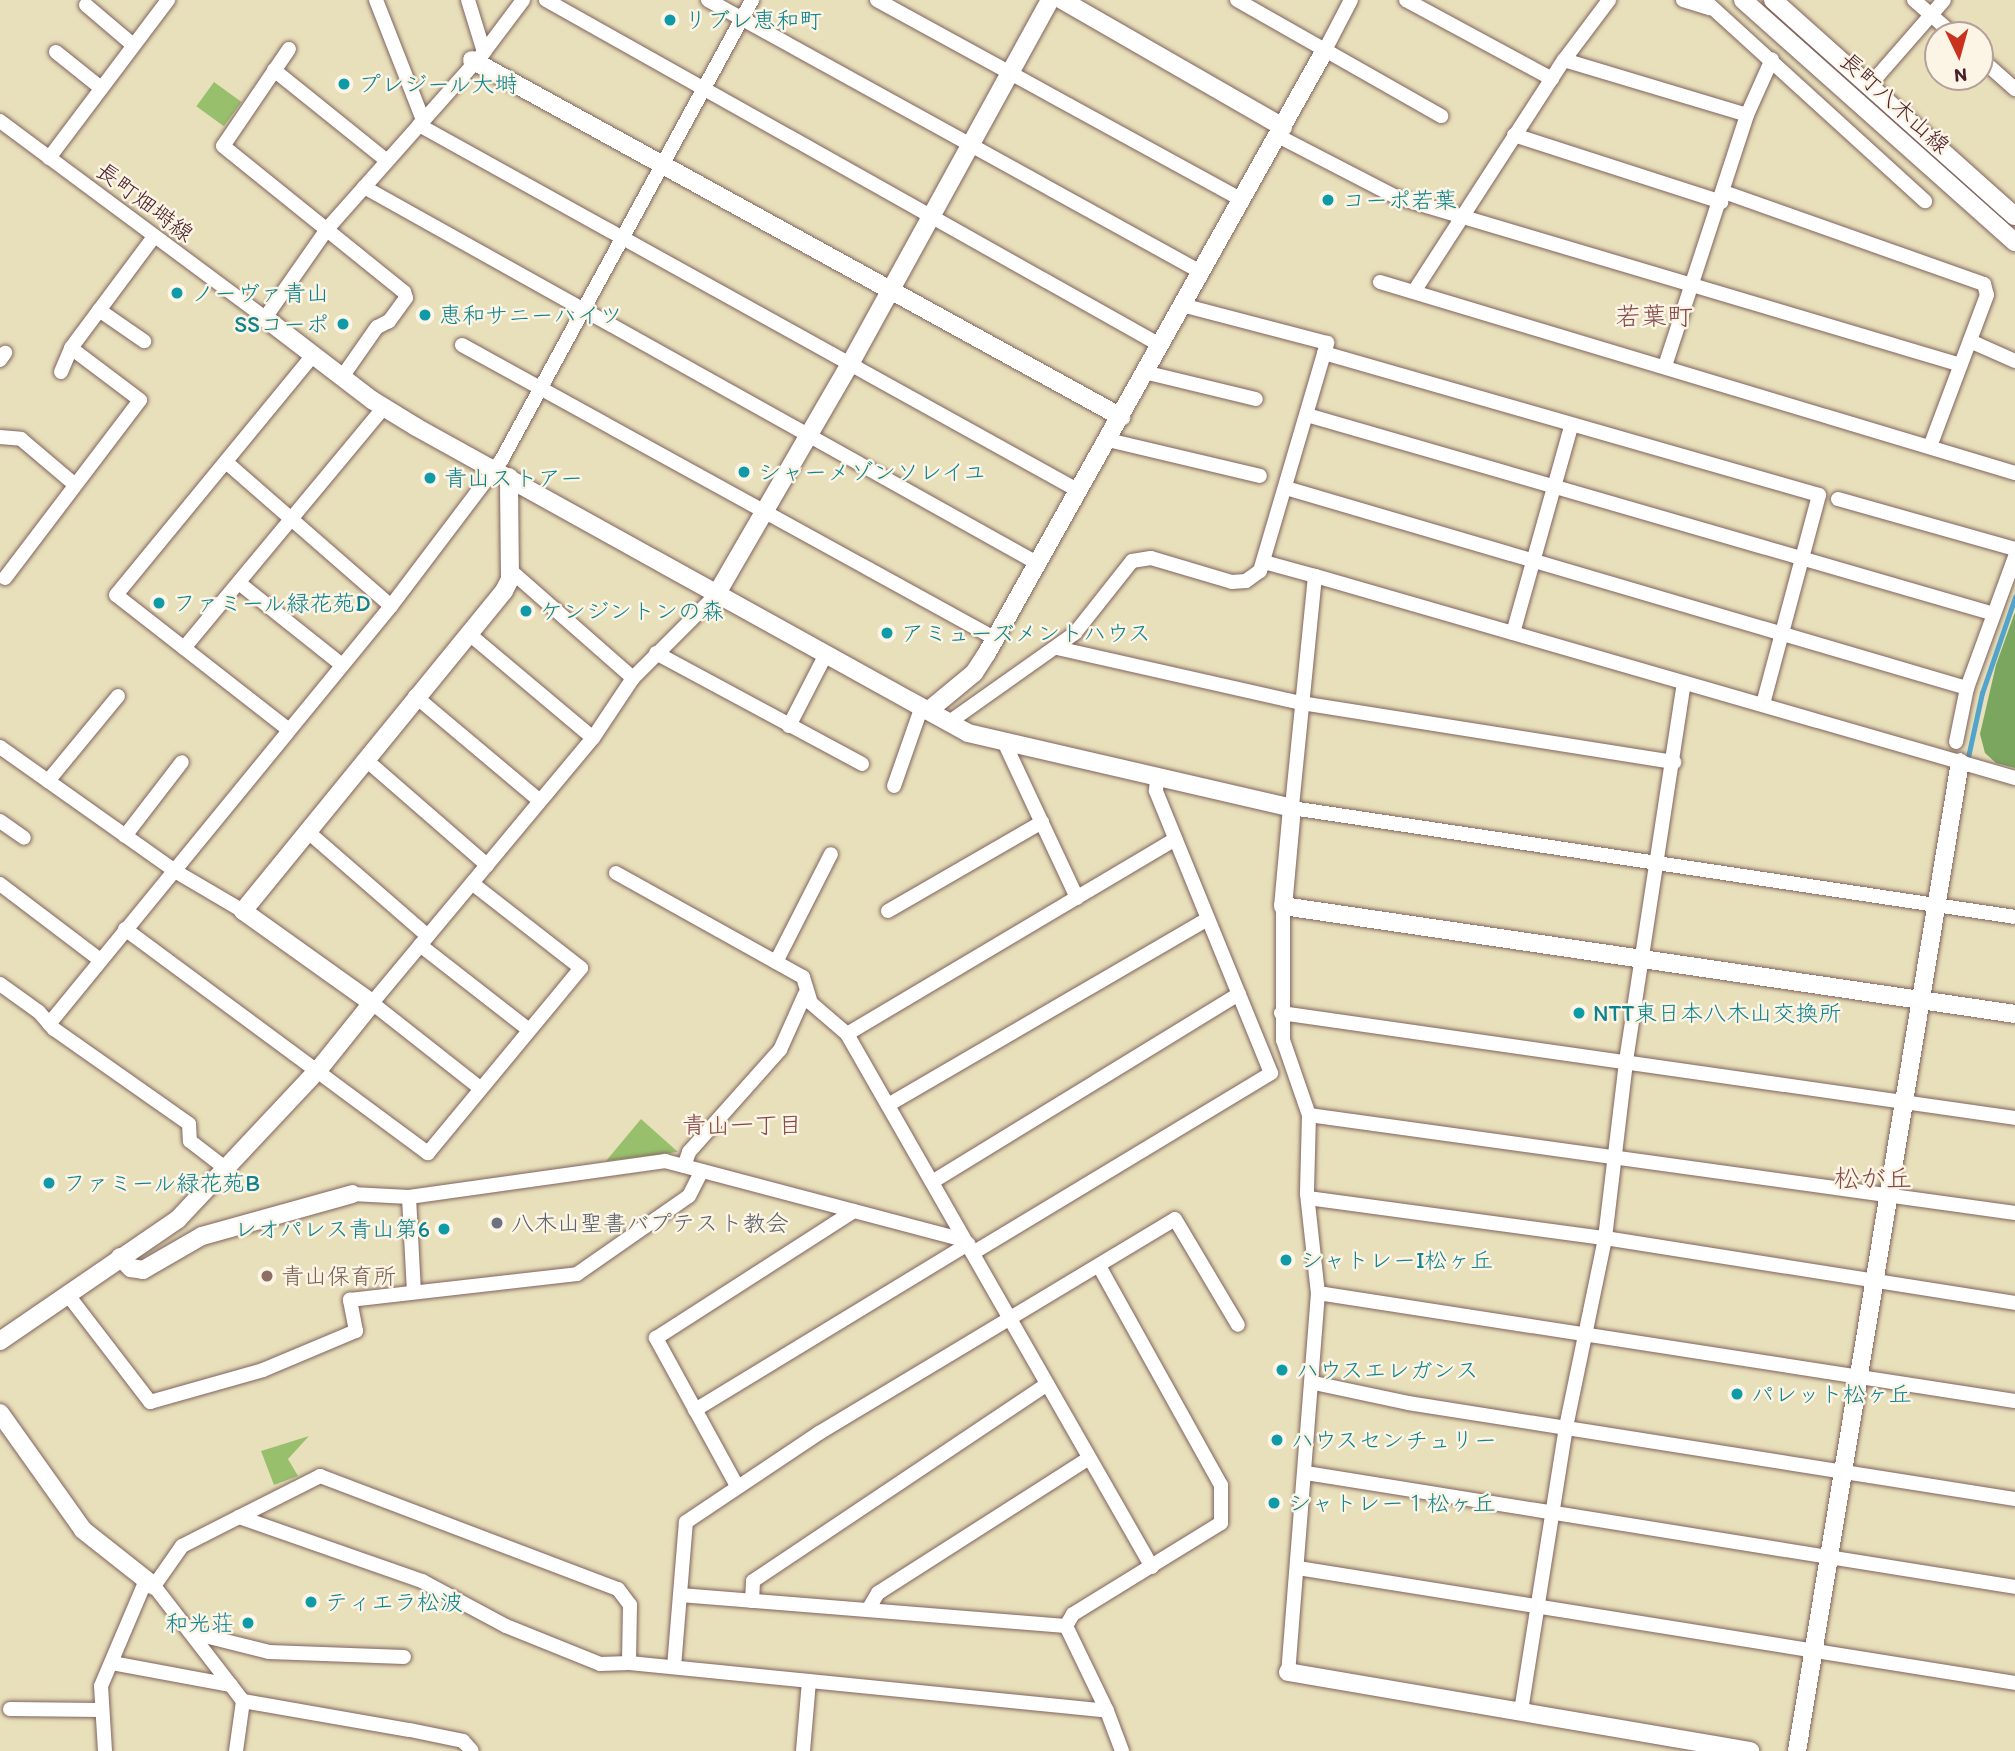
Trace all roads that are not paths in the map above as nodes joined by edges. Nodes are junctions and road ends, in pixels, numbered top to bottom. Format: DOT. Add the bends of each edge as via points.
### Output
graph roads {
  1 [pos="168,0"];
  2 [pos="376,0"];
  3 [pos="468,0"];
  4 [pos="523,0"];
  5 [pos="546,0"];
  6 [pos="708,0"];
  7 [pos="752,0"];
  8 [pos="877,0"];
  9 [pos="1050,0"];
  10 [pos="1062,0"];
  11 [pos="1237,0"];
  12 [pos="1351,0"];
  13 [pos="1406,0"];
  14 [pos="1609,0"];
  15 [pos="1683,0"];
  16 [pos="1743,0"];
  17 [pos="1773,0"];
  18 [pos="1914,0"];
  19 [pos="1944,0"];
  20 [pos="86,5"];
  21 [pos="1709,5"];
  22 [pos="1931,15"];
  23 [pos="742,19"];
  24 [pos="1938,21"];
  25 [pos="131,44"];
  26 [pos="289,49"];
  27 [pos="1325,50"];
  28 [pos="57,52"];
  29 [pos="478,56"];
  30 [pos="1772,59"];
  31 [pos="1564,60"];
  32 [pos="1994,70"];
  33 [pos="274,71"];
  34 [pos="1011,73"];
  35 [pos="1552,79"];
  36 [pos="1869,86"];
  37 [pos="101,88"];
  38 [pos="703,88"];
  39 [pos="2015,89"];
  40 [pos="1747,114"];
  41 [pos="1441,116"];
  42 [pos="0,121"];
  43 [pos="421,123"];
  44 [pos="1280,132"];
  45 [pos="1514,135"];
  46 [pos="970,145"];
  47 [pos="49,158"];
  48 [pos="387,161"];
  49 [pos="662,163"];
  50 [pos="364,187"];
  51 [pos="1722,197"];
  52 [pos="1242,200"];
  53 [pos="1925,201"];
  54 [pos="931,214"];
  55 [pos="1464,215"];
  56 [pos="2015,216"];
  57 [pos="327,229"];
  58 [pos="153,238"];
  59 [pos="621,238"];
  60 [pos="2015,242"];
  61 [pos="1199,271"];
  62 [pos="1380,282"];
  63 [pos="1692,284"];
  64 [pos="888,290"];
  65 [pos="1415,290"];
  66 [pos="1182,305"];
  67 [pos="99,310"];
  68 [pos="581,310"];
  69 [pos="265,318"];
  70 [pos="144,341"];
  71 [pos="1970,341"];
  72 [pos="462,345"];
  73 [pos="1160,345"];
  74 [pos="71,348"];
  75 [pos="1324,353"];
  76 [pos="313,355"];
  77 [pos="2015,361"];
  78 [pos="850,364"];
  79 [pos="1961,365"];
  80 [pos="1665,366"];
  81 [pos="61,372"];
  82 [pos="1144,372"];
  83 [pos="342,377"];
  84 [pos="538,390"];
  85 [pos="1256,399"];
  86 [pos="384,407"];
  87 [pos="1307,415"];
  88 [pos="1121,417"];
  89 [pos="1571,426"];
  90 [pos="808,435"];
  91 [pos="0,437"];
  92 [pos="1108,440"];
  93 [pos="1930,447"];
  94 [pos="226,462"];
  95 [pos="502,473"];
  96 [pos="2015,473"];
  97 [pos="1260,476"];
  98 [pos="74,484"];
  99 [pos="1286,488"];
  100 [pos="1554,489"];
  101 [pos="1079,491"];
  102 [pos="1838,499"];
  103 [pos="765,514"];
  104 [pos="293,519"];
  105 [pos="2015,549"];
  106 [pos="1534,557"];
  107 [pos="2015,557"];
  108 [pos="1801,559"];
  109 [pos="1264,562"];
  110 [pos="1037,563"];
  111 [pos="510,570"];
  112 [pos="1315,576"];
  113 [pos="5,578"];
  114 [pos="239,583"];
  115 [pos="716,595"];
  116 [pos="391,606"];
  117 [pos="1994,614"];
  118 [pos="1784,630"];
  119 [pos="468,633"];
  120 [pos="1513,633"];
  121 [pos="996,639"];
  122 [pos="184,648"];
  123 [pos="1057,648"];
  124 [pos="656,653"];
  125 [pos="826,654"];
  126 [pos="342,665"];
  127 [pos="633,678"];
  128 [pos="1684,683"];
  129 [pos="1967,688"];
  130 [pos="118,696"];
  131 [pos="415,696"];
  132 [pos="1301,703"];
  133 [pos="1763,704"];
  134 [pos="925,709"];
  135 [pos="948,723"];
  136 [pos="789,726"];
  137 [pos="289,730"];
  138 [pos="593,738"];
  139 [pos="1956,742"];
  140 [pos="1005,744"];
  141 [pos="0,748"];
  142 [pos="365,759"];
  143 [pos="183,762"];
  144 [pos="1674,762"];
  145 [pos="1959,762"];
  146 [pos="862,764"];
  147 [pos="1157,777"];
  148 [pos="2015,778"];
  149 [pos="48,781"];
  150 [pos="894,786"];
  151 [pos="540,801"];
  152 [pos="1292,808"];
  153 [pos="0,821"];
  154 [pos="1042,822"];
  155 [pos="307,831"];
  156 [pos="125,836"];
  157 [pos="24,838"];
  158 [pos="1176,839"];
  159 [pos="831,854"];
  160 [pos="1657,863"];
  161 [pos="487,865"];
  162 [pos="175,871"];
  163 [pos="616,873"];
  164 [pos="472,883"];
  165 [pos="0,884"];
  166 [pos="1077,898"];
  167 [pos="1934,903"];
  168 [pos="1283,906"];
  169 [pos="243,911"];
  170 [pos="888,911"];
  171 [pos="2015,917"];
  172 [pos="1208,919"];
  173 [pos="125,929"];
  174 [pos="424,941"];
  175 [pos="1642,957"];
  176 [pos="100,960"];
  177 [pos="776,962"];
  178 [pos="0,984"];
  179 [pos="805,994"];
  180 [pos="1239,994"];
  181 [pos="1920,997"];
  182 [pos="372,1003"];
  183 [pos="1281,1013"];
  184 [pos="2015,1014"];
  185 [pos="50,1024"];
  186 [pos="528,1029"];
  187 [pos="847,1034"];
  188 [pos="1626,1061"];
  189 [pos="319,1069"];
  190 [pos="480,1088"];
  191 [pos="1904,1100"];
  192 [pos="888,1105"];
  193 [pos="1309,1115"];
  194 [pos="2015,1118"];
  195 [pos="1615,1154"];
  196 [pos="684,1166"];
  197 [pos="225,1167"];
  198 [pos="702,1171"];
  199 [pos="932,1182"];
  200 [pos="1888,1192"];
  201 [pos="352,1194"];
  202 [pos="409,1197"];
  203 [pos="1308,1198"];
  204 [pos="854,1212"];
  205 [pos="2015,1213"];
  206 [pos="1605,1238"];
  207 [pos="968,1246"];
  208 [pos="120,1257"];
  209 [pos="1099,1266"];
  210 [pos="1872,1280"];
  211 [pos="414,1291"];
  212 [pos="1318,1293"];
  213 [pos="68,1295"];
  214 [pos="2015,1303"];
  215 [pos="1011,1318"];
  216 [pos="1238,1325"];
  217 [pos="1588,1333"];
  218 [pos="0,1341"];
  219 [pos="1858,1375"];
  220 [pos="1314,1383"];
  221 [pos="1047,1384"];
  222 [pos="2015,1401"];
  223 [pos="695,1410"];
  224 [pos="0,1413"];
  225 [pos="1566,1427"];
  226 [pos="1089,1458"];
  227 [pos="1843,1471"];
  228 [pos="1306,1473"];
  229 [pos="737,1486"];
  230 [pos="2015,1499"];
  231 [pos="1551,1512"];
  232 [pos="239,1517"];
  233 [pos="1828,1558"];
  234 [pos="1152,1567"];
  235 [pos="1297,1568"];
  236 [pos="150,1583"];
  237 [pos="2015,1587"];
  238 [pos="680,1595"];
  239 [pos="752,1601"];
  240 [pos="1539,1607"];
  241 [pos="868,1610"];
  242 [pos="1066,1626"];
  243 [pos="193,1633"];
  244 [pos="1814,1651"];
  245 [pos="404,1657"];
  246 [pos="112,1663"];
  247 [pos="629,1663"];
  248 [pos="674,1667"];
  249 [pos="1288,1672"];
  250 [pos="809,1681"];
  251 [pos="2015,1684"];
  252 [pos="231,1685"];
  253 [pos="243,1701"];
  254 [pos="10,1709"];
  255 [pos="101,1710"];
  256 [pos="1107,1711"];
  257 [pos="1521,1711"];
  258 [pos="1664,1744"];
  259 [pos="465,1748"];
  260 [pos="105,1751"];
  261 [pos="236,1751"];
  262 [pos="803,1751"];
  263 [pos="1122,1751"];
  264 [pos="1751,1751"];
  265 [pos="1797,1751"];
  1 -- 25 [label="street"];
  2 -- 43 [label="street"];
  3 -- 29 [label="street"];
  4 -- 29 [label="street"];
  5 -- 38 [label="street"];
  6 -- 23 [label="street"];
  7 -- 23 [label="street"];
  8 -- 34 [label="street"];
  9 -- 34 [label="street"];
  10 -- 44 [label="street"];
  11 -- 27 [label="street"];
  12 -- 27 [label="street"];
  13 -- 35 [label="street"];
  14 -- 31 [label="street"];
  15 -- 21 [label="street"];
  16 -- 60 [label="street, 長町八木山線"];
  17 -- 36 [label="street"];
  18 -- 22 [label="street"];
  19 -- 22 [label="street"];
  20 -- 25 [label="street"];
  21 -- 30 [label="street"];
  22 -- 24 [label="street"];
  22 -- 36 [label="street"];
  23 -- 38 [label="street"];
  23 -- 46 [label="street"];
  25 -- 37 [label="street"];
  26 -- 33 [label="street"];
  27 -- 41 [label="street"];
  27 -- 44 [label="street"];
  28 -- 37 [label="street"];
  29 -- 43 [label="street"];
  29 -- 49 [label="street"];
  30 -- 40 [label="street"];
  30 -- 53 [label="street"];
  31 -- 35 [label="street"];
  31 -- 40 [label="street"];
  32 -- 39 [label="street"];
  33 -- 48 [label="street"];
  33 -- 57 [label="street" via="223,146"];
  34 -- 46 [label="street"];
  34 -- 52 [label="street"];
  35 -- 45 [label="street"];
  36 -- 56 [label="street"];
  37 -- 47 [label="street"];
  38 -- 49 [label="street"];
  38 -- 54 [label="street"];
  40 -- 51 [label="street"];
  42 -- 47 [label="street, 長町畑塒線"];
  43 -- 48 [label="street"];
  43 -- 59 [label="street"];
  44 -- 52 [label="street"];
  44 -- 55 [label="street" via="1396,197"];
  45 -- 51 [label="street"];
  45 -- 55 [label="street"];
  46 -- 54 [label="street"];
  46 -- 61 [label="street"];
  47 -- 58 [label="street, 長町畑塒線"];
  48 -- 50 [label="street"];
  49 -- 59 [label="street"];
  49 -- 64 [label="street"];
  50 -- 57 [label="street"];
  50 -- 68 [label="street"];
  51 -- 63 [label="street"];
  51 -- 71 [label="street" via="1984,284 1987,295"];
  52 -- 61 [label="street"];
  54 -- 64 [label="street"];
  54 -- 73 [label="street"];
  55 -- 63 [label="street"];
  55 -- 65 [label="street"];
  57 -- 69 [label="street"];
  57 -- 83 [label="street" via="406,298"];
  58 -- 67 [label="street"];
  58 -- 69 [label="street, 長町畑塒線"];
  59 -- 68 [label="street"];
  59 -- 78 [label="street"];
  61 -- 66 [label="street"];
  62 -- 65 [label="street"];
  63 -- 79 [label="street"];
  63 -- 80 [label="street"];
  64 -- 78 [label="street"];
  64 -- 88 [label="street"];
  65 -- 80 [label="street"];
  66 -- 73 [label="street"];
  66 -- 75 [label="street" via="1327,343"];
  67 -- 70 [label="street"];
  67 -- 74 [label="street"];
  68 -- 84 [label="street"];
  68 -- 90 [label="street"];
  69 -- 76 [label="street"];
  71 -- 77 [label="street"];
  71 -- 79 [label="street"];
  72 -- 84 [label="street"];
  73 -- 82 [label="street"];
  74 -- 81 [label="street"];
  74 -- 98 [label="street" via="140,401"];
  75 -- 87 [label="street"];
  75 -- 89 [label="street"];
  76 -- 83 [label="street"];
  76 -- 94 [label="street"];
  78 -- 90 [label="street"];
  78 -- 101 [label="street"];
  79 -- 93 [label="street"];
  80 -- 93 [label="street"];
  82 -- 85 [label="street"];
  82 -- 88 [label="street"];
  83 -- 86 [label="street"];
  84 -- 95 [label="street"];
  84 -- 103 [label="street"];
  86 -- 95 [label="street"];
  86 -- 104 [label="street"];
  87 -- 99 [label="street"];
  87 -- 100 [label="street"];
  88 -- 92 [label="street"];
  89 -- 100 [label="street"];
  89 -- 108 [label="street" via="1819,495"];
  90 -- 103 [label="street"];
  90 -- 110 [label="street"];
  91 -- 98 [label="street" via="21,439"];
  92 -- 97 [label="street"];
  92 -- 101 [label="street"];
  93 -- 96 [label="street"];
  94 -- 104 [label="street"];
  94 -- 122 [label="street" via="116,595"];
  95 -- 111 [label="street"];
  95 -- 115 [label="street"];
  95 -- 116 [label="street"];
  98 -- 113 [label="street"];
  99 -- 106 [label="street"];
  99 -- 109 [label="street"];
  100 -- 106 [label="street"];
  100 -- 108 [label="street"];
  101 -- 110 [label="street"];
  102 -- 105 [label="street"];
  103 -- 115 [label="street"];
  103 -- 121 [label="street"];
  104 -- 114 [label="street"];
  104 -- 116 [label="street"];
  106 -- 118 [label="street"];
  106 -- 120 [label="street"];
  107 -- 117 [label="street"];
  108 -- 117 [label="street"];
  108 -- 118 [label="street"];
  109 -- 112 [label="street"];
  109 -- 123 [label="street" via="1246,581 1231,582 1151,558 1132,561"];
  110 -- 121 [label="street"];
  111 -- 119 [label="street" via="504,591"];
  111 -- 127 [label="street"];
  112 -- 120 [label="street"];
  112 -- 132 [label="street"];
  114 -- 122 [label="street"];
  114 -- 126 [label="street"];
  115 -- 124 [label="street"];
  115 -- 125 [label="street"];
  116 -- 126 [label="street"];
  117 -- 129 [label="street"];
  118 -- 129 [label="street"];
  118 -- 133 [label="street"];
  119 -- 131 [label="street"];
  119 -- 138 [label="street"];
  120 -- 128 [label="street"];
  121 -- 134 [label="street" via="974,673"];
  122 -- 137 [label="street"];
  123 -- 132 [label="street"];
  123 -- 135 [label="street"];
  124 -- 127 [label="street"];
  124 -- 136 [label="street"];
  125 -- 134 [label="street"];
  125 -- 136 [label="street"];
  126 -- 137 [label="street"];
  127 -- 138 [label="street"];
  128 -- 133 [label="street"];
  128 -- 144 [label="street"];
  129 -- 139 [label="street"];
  130 -- 149 [label="street"];
  131 -- 142 [label="street"];
  131 -- 151 [label="street"];
  132 -- 144 [label="street"];
  132 -- 152 [label="street"];
  133 -- 145 [label="street"];
  134 -- 135 [label="street"];
  134 -- 150 [label="street"];
  135 -- 140 [label="street"];
  136 -- 146 [label="street"];
  137 -- 162 [label="street"];
  138 -- 151 [label="street"];
  140 -- 147 [label="street"];
  140 -- 154 [label="street"];
  141 -- 149 [label="street"];
  142 -- 155 [label="street"];
  142 -- 161 [label="street"];
  143 -- 156 [label="street"];
  144 -- 160 [label="street"];
  145 -- 148 [label="street"];
  145 -- 167 [label="street"];
  147 -- 152 [label="street"];
  147 -- 158 [label="street" via="1156,792"];
  149 -- 156 [label="street"];
  151 -- 161 [label="street"];
  152 -- 160 [label="street"];
  152 -- 168 [label="street"];
  153 -- 157 [label="street"];
  154 -- 166 [label="street"];
  154 -- 170 [label="street"];
  155 -- 169 [label="street"];
  155 -- 174 [label="street"];
  156 -- 162 [label="street"];
  158 -- 166 [label="street"];
  158 -- 172 [label="street"];
  159 -- 177 [label="street"];
  160 -- 167 [label="street"];
  160 -- 175 [label="street"];
  161 -- 164 [label="street"];
  162 -- 169 [label="street"];
  162 -- 173 [label="street"];
  163 -- 177 [label="street"];
  164 -- 174 [label="street"];
  164 -- 186 [label="street" via="581,968"];
  165 -- 176 [label="street"];
  166 -- 187 [label="street"];
  167 -- 171 [label="street"];
  167 -- 181 [label="street"];
  168 -- 175 [label="street"];
  168 -- 183 [label="street"];
  169 -- 182 [label="street"];
  172 -- 180 [label="street"];
  172 -- 192 [label="street"];
  173 -- 176 [label="street"];
  173 -- 189 [label="street"];
  174 -- 182 [label="street"];
  174 -- 186 [label="street"];
  175 -- 181 [label="street"];
  175 -- 188 [label="street"];
  176 -- 185 [label="street"];
  177 -- 179 [label="street" via="803,977"];
  178 -- 185 [label="street"];
  179 -- 187 [label="street"];
  179 -- 196 [label="street" via="780,1050 689,1152"];
  180 -- 199 [label="street"];
  180 -- 207 [label="street" via="1271,1073"];
  181 -- 184 [label="street"];
  181 -- 191 [label="street"];
  182 -- 189 [label="street"];
  182 -- 190 [label="street"];
  183 -- 188 [label="street"];
  183 -- 193 [label="street" via="1283,1040"];
  185 -- 197 [label="street" via="190,1124 190,1140"];
  186 -- 190 [label="street"];
  187 -- 192 [label="street"];
  188 -- 191 [label="street"];
  188 -- 195 [label="street"];
  189 -- 190 [label="street" via="428,1153"];
  189 -- 197 [label="street"];
  191 -- 194 [label="street"];
  191 -- 200 [label="street"];
  192 -- 199 [label="street"];
  193 -- 195 [label="street"];
  193 -- 203 [label="street"];
  195 -- 200 [label="street"];
  195 -- 206 [label="street"];
  196 -- 198 [label="street"];
  196 -- 202 [label="street" via="665,1161"];
  197 -- 208 [label="street" via="178,1219"];
  198 -- 204 [label="street"];
  198 -- 211 [label="street" via="689,1196 577,1274"];
  199 -- 207 [label="street"];
  200 -- 205 [label="street"];
  200 -- 210 [label="street"];
  201 -- 202 [label="street"];
  201 -- 208 [label="street" via="202,1236 143,1270 131,1268"];
  202 -- 211 [label="street"];
  203 -- 206 [label="street"];
  203 -- 212 [label="street"];
  204 -- 207 [label="street"];
  204 -- 223 [label="street" via="656,1338"];
  206 -- 210 [label="street"];
  206 -- 217 [label="street"];
  207 -- 215 [label="street"];
  207 -- 223 [label="street"];
  208 -- 213 [label="street"];
  209 -- 215 [label="street"];
  209 -- 216 [label="street" via="1175,1219"];
  209 -- 234 [label="street" via="1222,1485 1221,1522"];
  210 -- 214 [label="street"];
  210 -- 219 [label="street"];
  211 -- 213 [label="street" via="350,1300 356,1331 263,1370 150,1402"];
  212 -- 217 [label="street"];
  212 -- 220 [label="street"];
  213 -- 218 [label="street"];
  215 -- 221 [label="street"];
  215 -- 229 [label="street"];
  217 -- 219 [label="street"];
  217 -- 225 [label="street"];
  219 -- 222 [label="street"];
  219 -- 227 [label="street"];
  220 -- 225 [label="street"];
  220 -- 228 [label="street"];
  221 -- 226 [label="street"];
  221 -- 239 [label="street" via="753,1581"];
  223 -- 229 [label="street"];
  224 -- 236 [label="street" via="83,1530"];
  225 -- 227 [label="street"];
  225 -- 231 [label="street"];
  226 -- 234 [label="street"];
  226 -- 241 [label="street" via="878,1593"];
  227 -- 230 [label="street"];
  227 -- 233 [label="street"];
  228 -- 231 [label="street"];
  228 -- 235 [label="street"];
  229 -- 238 [label="street" via="686,1522"];
  231 -- 233 [label="street"];
  231 -- 240 [label="street"];
  232 -- 236 [label="street" via="182,1545"];
  232 -- 247 [label="street" via="422,1581 506,1626 600,1664"];
  232 -- 247 [label="street" via="320,1476 618,1589 630,1605"];
  233 -- 237 [label="street"];
  233 -- 244 [label="street"];
  234 -- 242 [label="street" via="1073,1614"];
  235 -- 240 [label="street"];
  235 -- 249 [label="street"];
  236 -- 243 [label="street"];
  236 -- 246 [label="street"];
  238 -- 239 [label="street"];
  238 -- 248 [label="street"];
  239 -- 241 [label="street"];
  240 -- 244 [label="street"];
  240 -- 257 [label="street"];
  241 -- 242 [label="street"];
  242 -- 256 [label="street"];
  243 -- 245 [label="street" via="270,1653"];
  243 -- 252 [label="street"];
  244 -- 251 [label="street"];
  244 -- 265 [label="street"];
  246 -- 252 [label="street"];
  246 -- 255 [label="street" via="101,1686"];
  247 -- 248 [label="street"];
  248 -- 250 [label="street"];
  249 -- 257 [label="street"];
  250 -- 256 [label="street"];
  250 -- 262 [label="street"];
  252 -- 253 [label="street"];
  253 -- 259 [label="street"];
  253 -- 261 [label="street"];
  254 -- 255 [label="street"];
  255 -- 260 [label="street"];
  256 -- 263 [label="street"];
  257 -- 258 [label="street"];
  258 -- 264 [label="street"];
}
